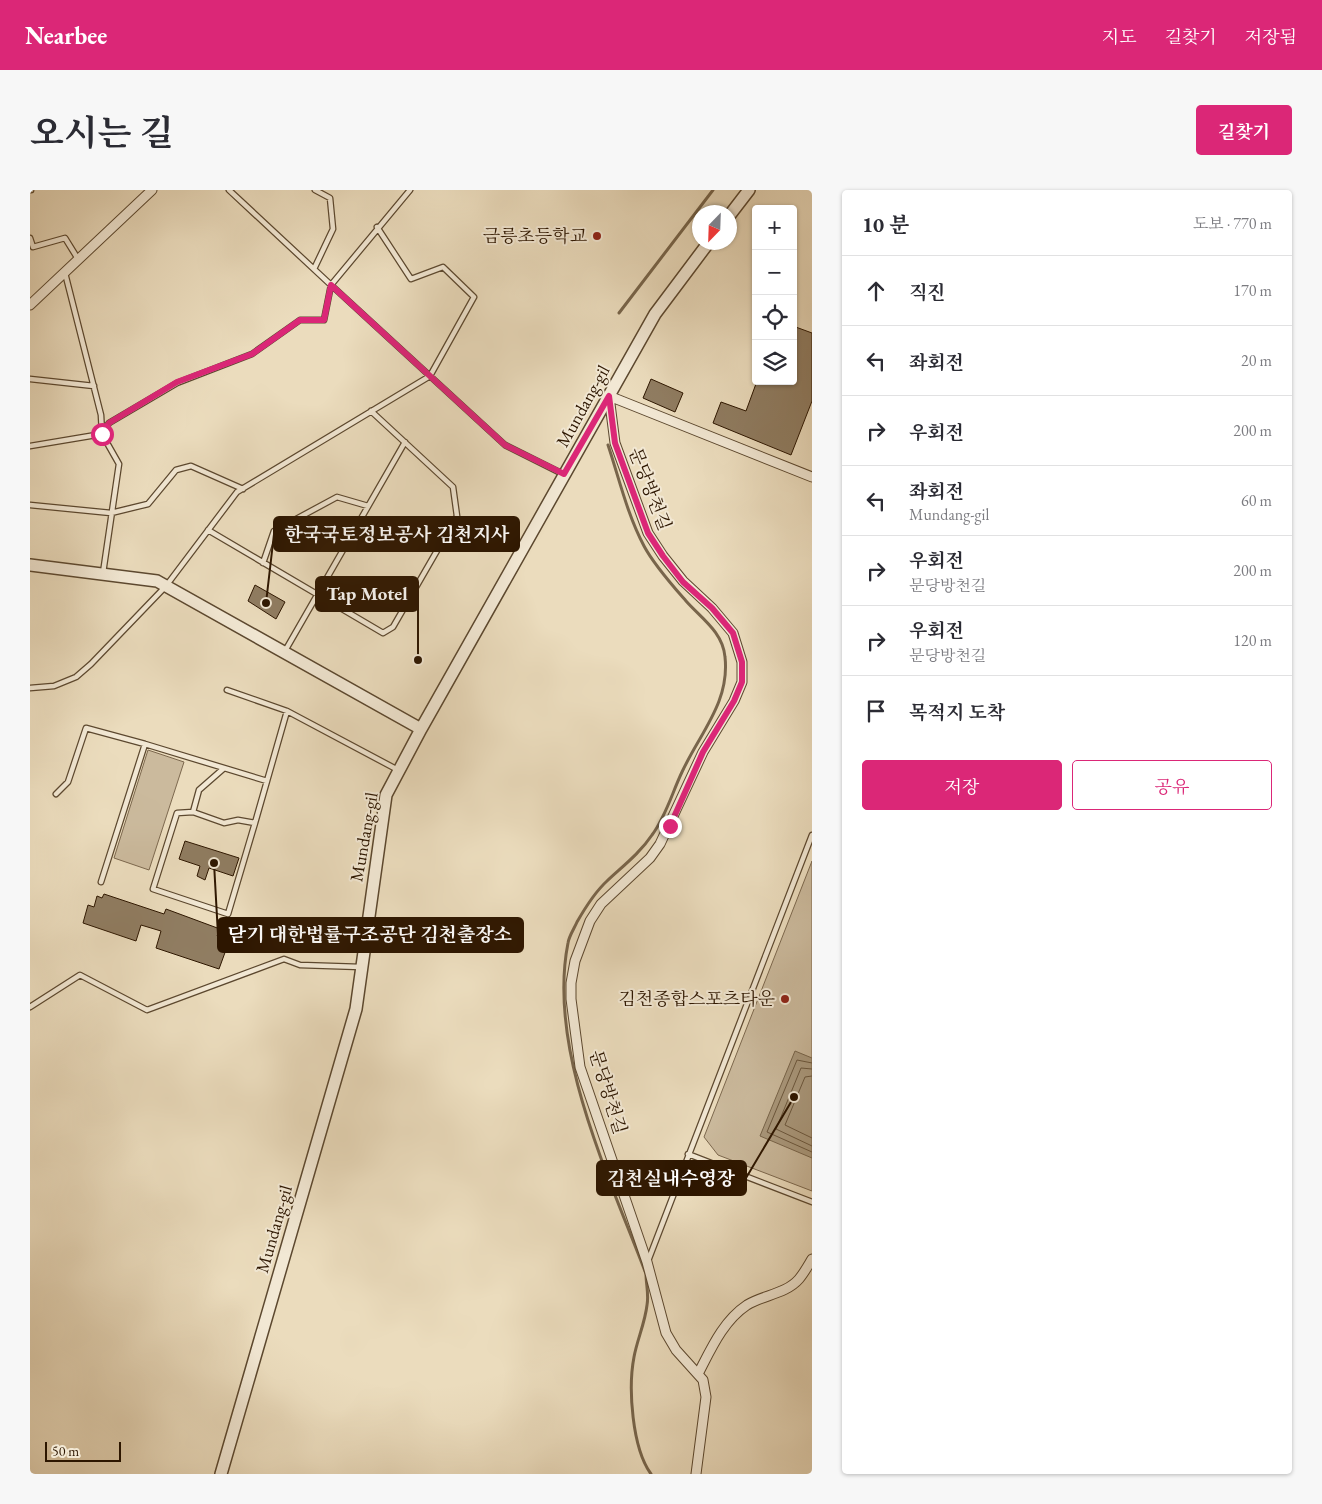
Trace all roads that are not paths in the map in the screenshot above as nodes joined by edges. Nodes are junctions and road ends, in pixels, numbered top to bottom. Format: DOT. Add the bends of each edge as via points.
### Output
graph roads {
  1 [pos="229,190"];
  2 [pos="315,190"];
  3 [pos="410,190"];
  4 [pos="749,190"];
  5 [pos="149,191"];
  6 [pos="737,206"];
  7 [pos="377,227"];
  8 [pos="30,238"];
  9 [pos="31,248"];
  10 [pos="703,250"];
  11 [pos="78,260"];
  12 [pos="314,269"];
  13 [pos="65,272"];
  14 [pos="331,285"];
  15 [pos="30,305"];
  16 [pos="430,376"];
  17 [pos="30,379"];
  18 [pos="94,386"];
  19 [pos="609,396"];
  20 [pos="371,411"];
  21 [pos="102,434"];
  22 [pos="405,442"];
  23 [pos="30,446"];
  24 [pos="564,474"];
  25 [pos="812,477"];
  26 [pos="243,488"];
  27 [pos="30,505"];
  28 [pos="368,506"];
  29 [pos="111,513"];
  30 [pos="208,530"];
  31 [pos="263,562"];
  32 [pos="30,565"];
  33 [pos="103,574"];
  34 [pos="166,586"];
  35 [pos="318,595"];
  36 [pos="285,652"];
  37 [pos="30,688"];
  38 [pos="227,690"];
  39 [pos="287,711"];
  40 [pos="421,728"];
  41 [pos="146,744"];
  42 [pos="223,769"];
  43 [pos="399,771"];
  44 [pos="267,781"];
  45 [pos="56,794"];
  46 [pos="193,812"];
  47 [pos="255,823"];
  48 [pos="812,835"];
  49 [pos="101,882"];
  50 [pos="362,967"];
  51 [pos="30,1007"];
  52 [pos="688,1154"];
  53 [pos="812,1202"];
  54 [pos="812,1260"];
  55 [pos="647,1262"];
  56 [pos="698,1374"];
  57 [pos="221,1474"];
  58 [pos="696,1474"];
  1 -- 12 [label="lane"];
  2 -- 12 [label="lane" via="330,198 333,229"];
  3 -- 7 [label="lane"];
  4 -- 6 [label="street"];
  5 -- 11 [label="street"];
  7 -- 14 [label="lane"];
  7 -- 16 [label="lane" via="411,279 443,267 474,297"];
  8 -- 9 [label="lane"];
  9 -- 11 [label="lane" via="65,238"];
  10 -- 19 [label="street, Mundang-gil" via="655,314"];
  11 -- 13 [label="street"];
  12 -- 14 [label="lane"];
  13 -- 15 [label="street"];
  13 -- 18 [label="lane"];
  14 -- 16 [label="lane"];
  14 -- 21 [label="lane" via="324,320 300,320 252,354 177,382 109,423"];
  16 -- 20 [label="lane"];
  16 -- 24 [label="lane" via="505,445"];
  17 -- 18 [label="lane"];
  18 -- 21 [label="lane" via="102,415"];
  19 -- 24 [label="street, Mundang-gil"];
  19 -- 25 [label="street"];
  19 -- 55 [label="street, 문당방천길" via="615,443 648,533 683,582 712,608 733,633 742,662 742,682 734,701 703,752 660,844 650,858 601,904 586,929 575,961 571,999 580,1067"];
  20 -- 22 [label="lane"];
  20 -- 26 [label="lane"];
  21 -- 23 [label="lane"];
  21 -- 29 [label="lane" via="118,464"];
  22 -- 28 [label="lane"];
  22 -- 35 [label="lane" via="453,487 457,516 393,627 383,633"];
  24 -- 40 [label="street, Mundang-gil"];
  26 -- 29 [label="lane" via="191,466 176,470 148,504"];
  26 -- 30 [label="lane"];
  27 -- 29 [label="lane"];
  28 -- 31 [label="lane" via="338,497 274,532"];
  28 -- 35 [label="lane"];
  29 -- 33 [label="lane"];
  30 -- 31 [label="lane"];
  30 -- 34 [label="lane"];
  31 -- 35 [label="lane"];
  32 -- 33 [label="street"];
  33 -- 34 [label="street"];
  34 -- 36 [label="street"];
  34 -- 37 [label="lane" via="76,678 54,686"];
  35 -- 36 [label="lane"];
  36 -- 40 [label="street"];
  38 -- 39 [label="lane"];
  39 -- 43 [label="lane"];
  39 -- 44 [label="lane"];
  40 -- 43 [label="street, Mundang-gil"];
  41 -- 42 [label="lane"];
  41 -- 45 [label="lane" via="86,728 68,782"];
  41 -- 49 [label="lane"];
  42 -- 44 [label="lane"];
  42 -- 46 [label="lane" via="198,790"];
  43 -- 50 [label="street, Mundang-gil" via="386,795 382,815"];
  44 -- 47 [label="lane"];
  46 -- 47 [label="lane" via="224,823 238,820"];
  46 -- 47 [label="lane" via="177,813 154,890 228,914"];
  48 -- 52 [label="lane"];
  50 -- 51 [label="lane" via="300,965 284,958 147,1010 80,975"];
  50 -- 57 [label="street, Mundang-gil" via="356,1009"];
  52 -- 53 [label="lane"];
  52 -- 55 [label="lane"];
  54 -- 56 [label="street" via="799,1280 747,1306 728,1323 715,1339"];
  55 -- 56 [label="street, 문당방천길" via="666,1333 676,1350"];
  56 -- 58 [label="street, 문당방천길" via="703,1380 706,1397"];
}
